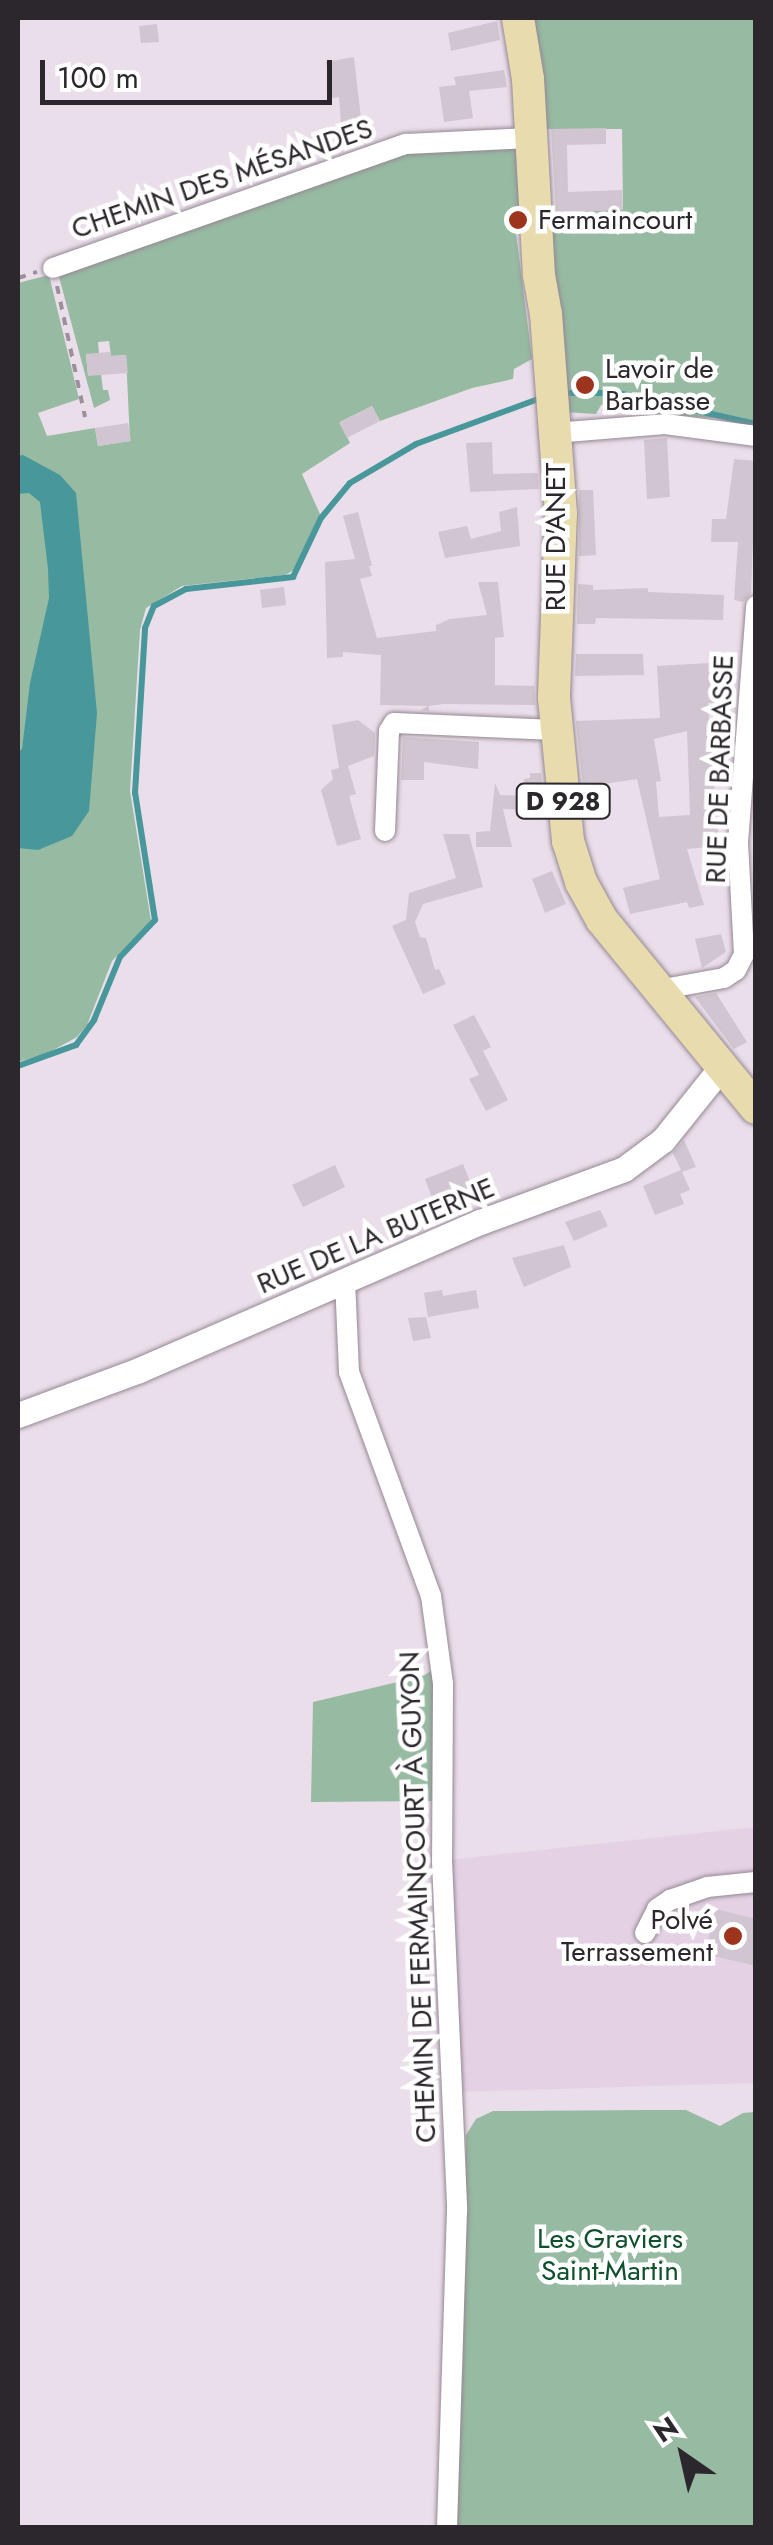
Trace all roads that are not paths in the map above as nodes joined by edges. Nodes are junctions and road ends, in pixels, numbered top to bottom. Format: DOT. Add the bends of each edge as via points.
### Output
graph roads {
  1 [pos="518,18"];
  2 [pos="530,138"];
  3 [pos="53,268"];
  4 [pos="551,409"];
  5 [pos="756,436"];
  6 [pos="756,606"];
  7 [pos="556,730"];
  8 [pos="385,831"];
  9 [pos="658,990"];
  10 [pos="719,1070"];
  11 [pos="756,1108"];
  12 [pos="756,1133"];
  13 [pos="345,1280"];
  14 [pos="18,1415"];
  15 [pos="756,1882"];
  16 [pos="644,1933"];
  17 [pos="447,2528"];
  1 -- 2 [label="main road, RUE D'ANET / D 928"];
  2 -- 3 [label="street, CHEMIN DES MÉSANDES" via="406,144"];
  2 -- 4 [label="main road, RUE D'ANET / D 928"];
  4 -- 5 [label="street"];
  4 -- 7 [label="main road, RUE D'ANET / D 928" via="562,535"];
  6 -- 9 [label="street, RUE DE BARBASSE" via="738,842 744,954 724,978"];
  7 -- 8 [label="street" via="394,723"];
  7 -- 9 [label="main road, RUE D'ANET / D 928" via="566,828 581,882"];
  9 -- 10 [label="main road, RUE D'ANET / D 928"];
  10 -- 11 [label="main road, RUE D'ANET / D 928"];
  10 -- 12 [label="main road, RUE D'ANET / D 928"];
  10 -- 13 [label="street, RUE DE LA BUTERNE" via="664,1140 624,1168"];
  13 -- 14 [label="street, RUE DE LA BUTERNE"];
  13 -- 17 [label="street, CHEMIN DE FERMAINCOURT À GUYON" via="346,1347 356,1398 414,1540 431,1596 444,1684 442,1861 457,2210"];
  15 -- 16 [label="street" via="706,1886 670,1900 656,1909"];
}
